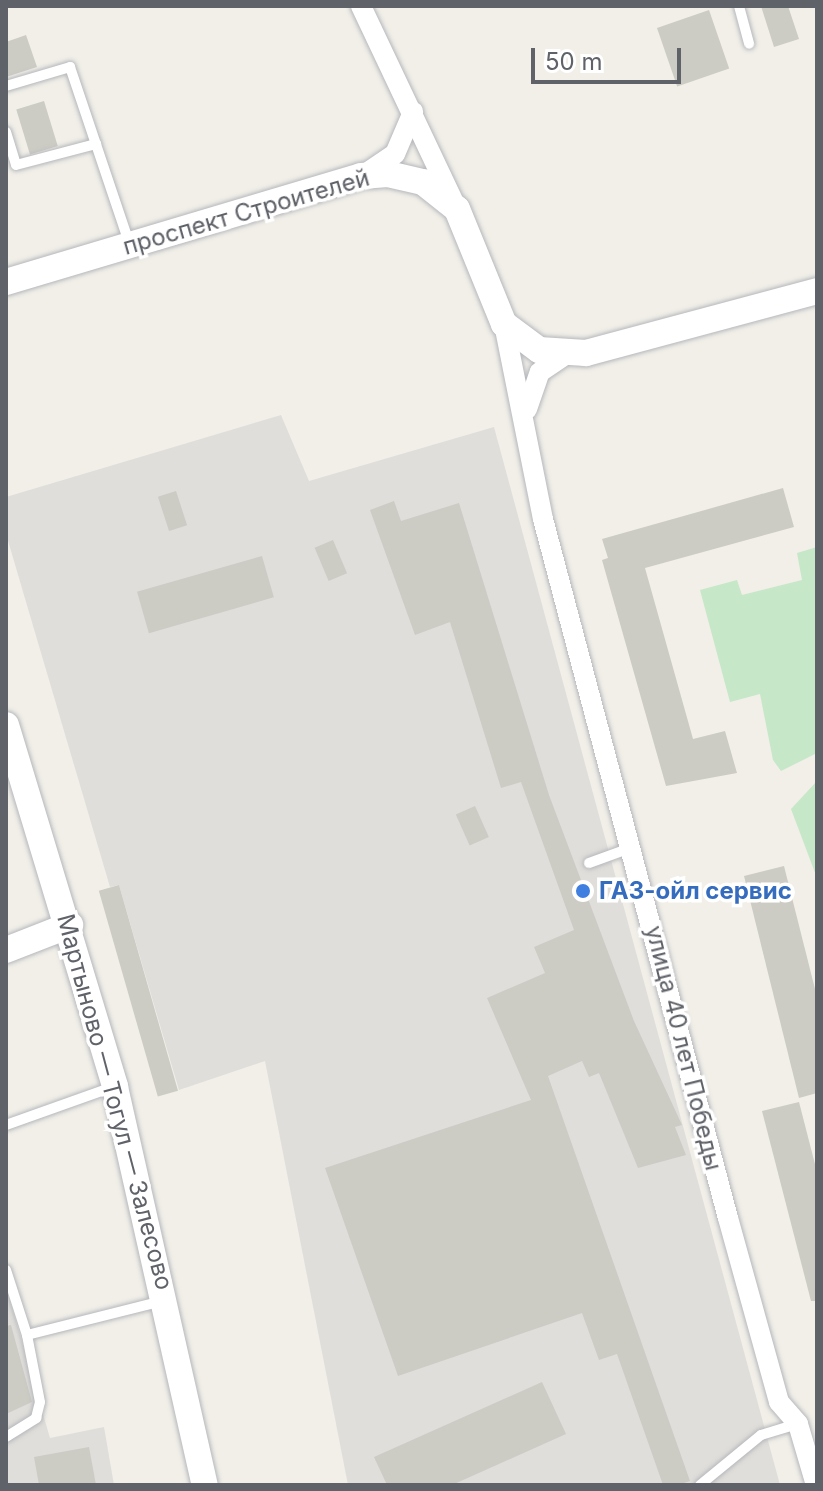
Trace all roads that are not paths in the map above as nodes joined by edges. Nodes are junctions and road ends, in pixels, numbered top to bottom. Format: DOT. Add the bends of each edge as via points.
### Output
graph roads {
  1 [pos="739,6"];
  2 [pos="365,8"];
  3 [pos="749,44"];
  4 [pos="6,86"];
  5 [pos="413,112"];
  6 [pos="6,132"];
  7 [pos="96,144"];
  8 [pos="361,176"];
  9 [pos="457,209"];
  10 [pos="130,244"];
  11 [pos="6,282"];
  12 [pos="817,291"];
  13 [pos="504,324"];
  14 [pos="568,353"];
  15 [pos="526,433"];
  16 [pos="6,725"];
  17 [pos="633,847"];
  18 [pos="589,863"];
  19 [pos="70,925"];
  20 [pos="6,950"];
  21 [pos="115,1087"];
  22 [pos="6,1125"];
  23 [pos="6,1270"];
  24 [pos="168,1300"];
  25 [pos="12,1303"];
  26 [pos="27,1335"];
  27 [pos="798,1424"];
  28 [pos="6,1437"];
  29 [pos="205,1485"];
  30 [pos="700,1485"];
  31 [pos="816,1485"];
  1 -- 3 [label="lane"];
  2 -- 5 [label="street"];
  4 -- 7 [label="lane" via="70,67"];
  5 -- 8 [label="street" via="395,154"];
  5 -- 9 [label="street"];
  6 -- 7 [label="lane" via="16,165"];
  7 -- 10 [label="lane"];
  8 -- 9 [label="street, проспект Строителей" via="423,182"];
  8 -- 10 [label="street, проспект Строителей"];
  9 -- 13 [label="street, проспект Строителей"];
  10 -- 11 [label="street, проспект Строителей"];
  12 -- 14 [label="street" via="621,345"];
  13 -- 14 [label="street" via="539,350"];
  13 -- 15 [label="street, улица 40 лет Победы"];
  14 -- 15 [label="street" via="531,384"];
  15 -- 17 [label="street, улица 40 лет Победы" via="543,519"];
  16 -- 19 [label="street, Мартыново — Тогул — Залесово"];
  17 -- 18 [label="lane"];
  17 -- 27 [label="street, улица 40 лет Победы" via="760,1337 779,1402"];
  19 -- 20 [label="street"];
  19 -- 21 [label="street, Мартыново — Тогул — Залесово"];
  21 -- 22 [label="lane"];
  21 -- 24 [label="street, Мартыново — Тогул — Залесово"];
  23 -- 25 [label="lane"];
  24 -- 26 [label="lane"];
  24 -- 29 [label="street, Мартыново — Тогул — Залесово"];
  25 -- 26 [label="lane"];
  26 -- 28 [label="lane" via="40,1402 22,1432"];
  27 -- 30 [label="lane" via="751,1441"];
  27 -- 31 [label="street, улица 40 лет Победы"];
}
